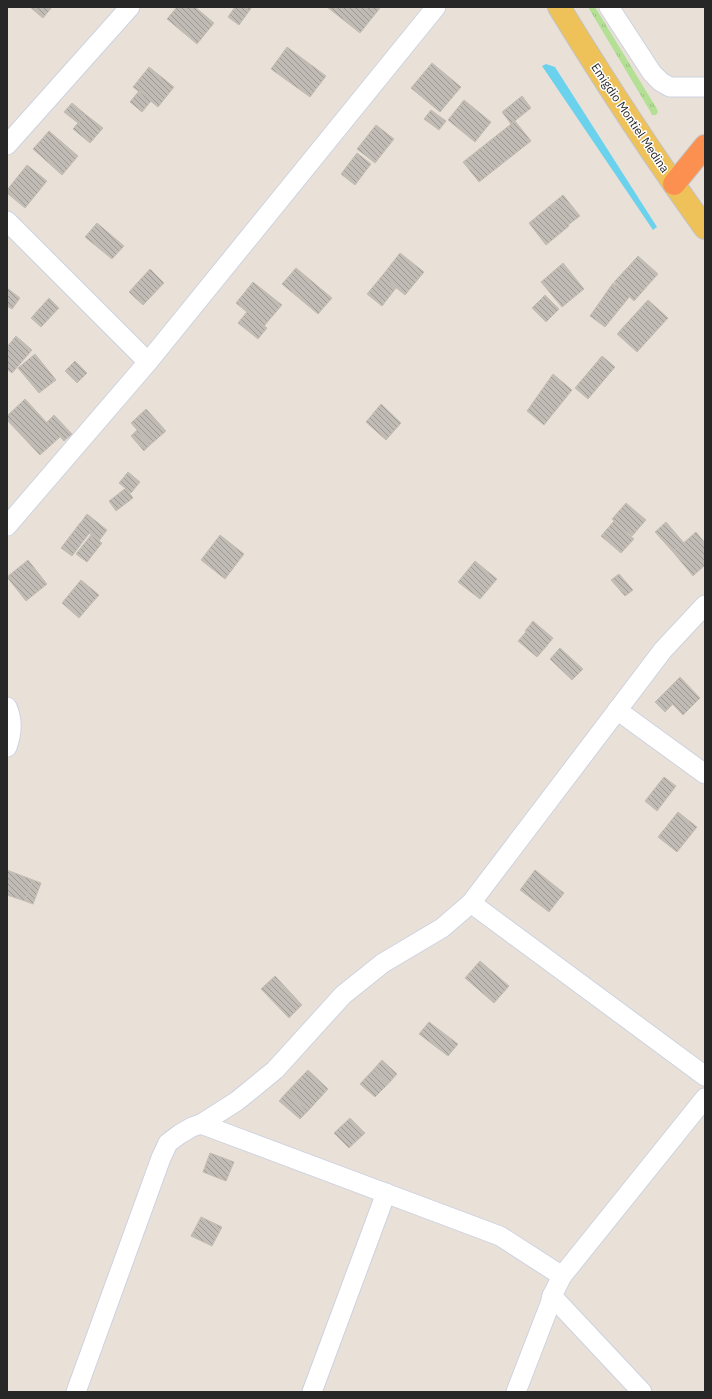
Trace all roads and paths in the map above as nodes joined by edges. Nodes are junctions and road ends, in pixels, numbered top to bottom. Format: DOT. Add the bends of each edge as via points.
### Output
graph roads {
  1 [pos="130,7"];
  2 [pos="436,7"];
  3 [pos="559,7"];
  4 [pos="609,7"];
  5 [pos="705,87"];
  6 [pos="7,145"];
  7 [pos="702,156"];
  8 [pos="674,184"];
  9 [pos="7,222"];
  10 [pos="705,226"];
  11 [pos="148,362"];
  12 [pos="7,526"];
  13 [pos="705,605"];
  14 [pos="7,706"];
  15 [pos="617,710"];
  16 [pos="7,747"];
  17 [pos="705,774"];
  18 [pos="471,903"];
  19 [pos="705,1076"];
  20 [pos="705,1098"];
  21 [pos="201,1124"];
  22 [pos="386,1193"];
  23 [pos="562,1276"];
  24 [pos="552,1296"];
  25 [pos="80,1391"];
  26 [pos="312,1392"];
  27 [pos="516,1392"];
  28 [pos="642,1392"];
  1 -- 6 [label="street"];
  2 -- 11 [label="street"];
  3 -- 8 [label="main road, Emigdio Montiel Medina"];
  4 -- 5 [label="street" via="652,73 661,82 670,87"];
  7 -- 8 [label="highway"];
  8 -- 10 [label="main road, Emigdio Montiel Medina"];
  9 -- 11 [label="street"];
  11 -- 12 [label="street"];
  13 -- 15 [label="street" via="663,650"];
  14 -- 16 [label="street" via="11,736"];
  15 -- 17 [label="street"];
  15 -- 18 [label="street"];
  18 -- 19 [label="street"];
  18 -- 21 [label="street" via="442,928 383,963 342,995 275,1070 238,1101"];
  20 -- 23 [label="street"];
  21 -- 22 [label="street"];
  21 -- 25 [label="street" via="192,1126 168,1143 161,1158"];
  22 -- 23 [label="street" via="500,1236"];
  22 -- 26 [label="street"];
  23 -- 24 [label="street"];
  24 -- 27 [label="street"];
  24 -- 28 [label="street"];
}
